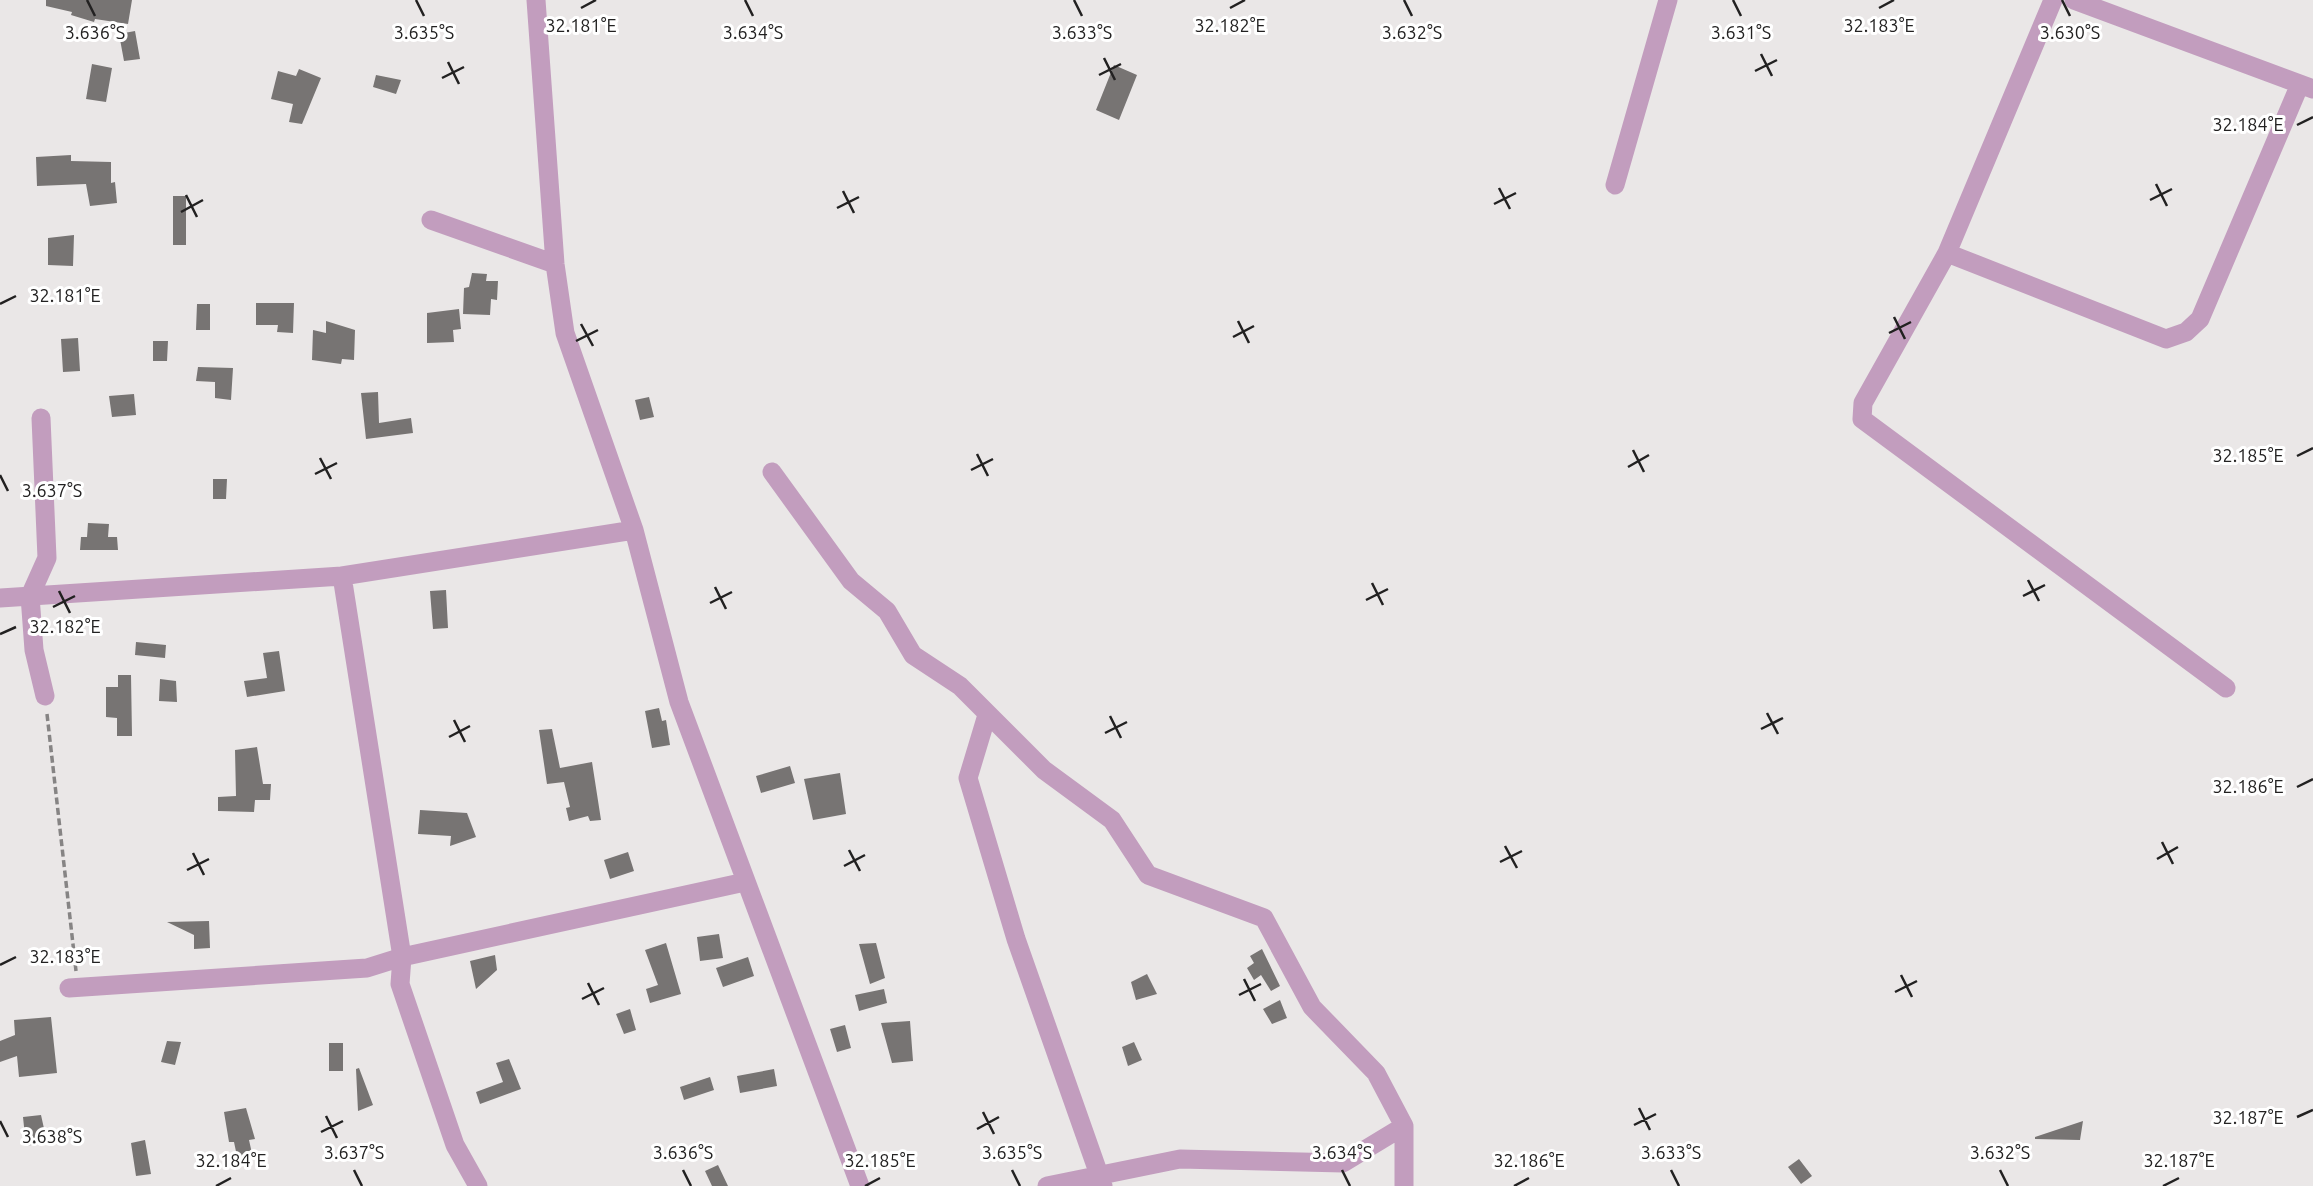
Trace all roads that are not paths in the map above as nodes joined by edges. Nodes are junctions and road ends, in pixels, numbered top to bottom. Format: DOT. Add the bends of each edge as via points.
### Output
graph roads {
  1 [pos="536,0"];
  2 [pos="1668,0"];
  3 [pos="2053,0"];
  4 [pos="2074,0"];
  5 [pos="2307,86"];
  6 [pos="1615,185"];
  7 [pos="430,220"];
  8 [pos="1947,253"];
  9 [pos="555,264"];
  10 [pos="41,418"];
  11 [pos="772,472"];
  12 [pos="634,530"];
  13 [pos="342,576"];
  14 [pos="30,596"];
  15 [pos="0,598"];
  16 [pos="2226,688"];
  17 [pos="45,696"];
  18 [pos="988,715"];
  19 [pos="745,882"];
  20 [pos="402,957"];
  21 [pos="73,987"];
  22 [pos="1404,1126"];
  23 [pos="1101,1181"];
  24 [pos="478,1186"];
  25 [pos="860,1186"];
  26 [pos="1047,1186"];
  27 [pos="1404,1186"];
  1 -- 9 [label="street"];
  2 -- 6 [label="street"];
  3 -- 8 [label="street"];
  4 -- 5 [label="street"];
  5 -- 8 [label="street" via="2200,319 2186,332 2166,339"];
  7 -- 9 [label="street"];
  8 -- 16 [label="street" via="1863,403 1862,419"];
  9 -- 12 [label="street" via="565,333"];
  10 -- 14 [label="street" via="47,558"];
  11 -- 18 [label="street" via="851,581 887,611 913,655 960,686"];
  12 -- 13 [label="street"];
  12 -- 19 [label="street" via="679,702"];
  13 -- 14 [label="street"];
  13 -- 20 [label="street"];
  14 -- 15 [label="street"];
  14 -- 17 [label="street" via="34,650"];
  18 -- 22 [label="street" via="1044,770 1111,820 1148,875 1264,918 1312,1006 1377,1073"];
  18 -- 23 [label="street" via="968,778 1016,939"];
  19 -- 20 [label="street"];
  19 -- 25 [label="street"];
  20 -- 21 [label="street" via="367,968"];
  20 -- 24 [label="street" via="400,985 455,1145"];
  22 -- 23 [label="street" via="1343,1163 1180,1158"];
  22 -- 27 [label="street"];
  23 -- 26 [label="street"];
}
